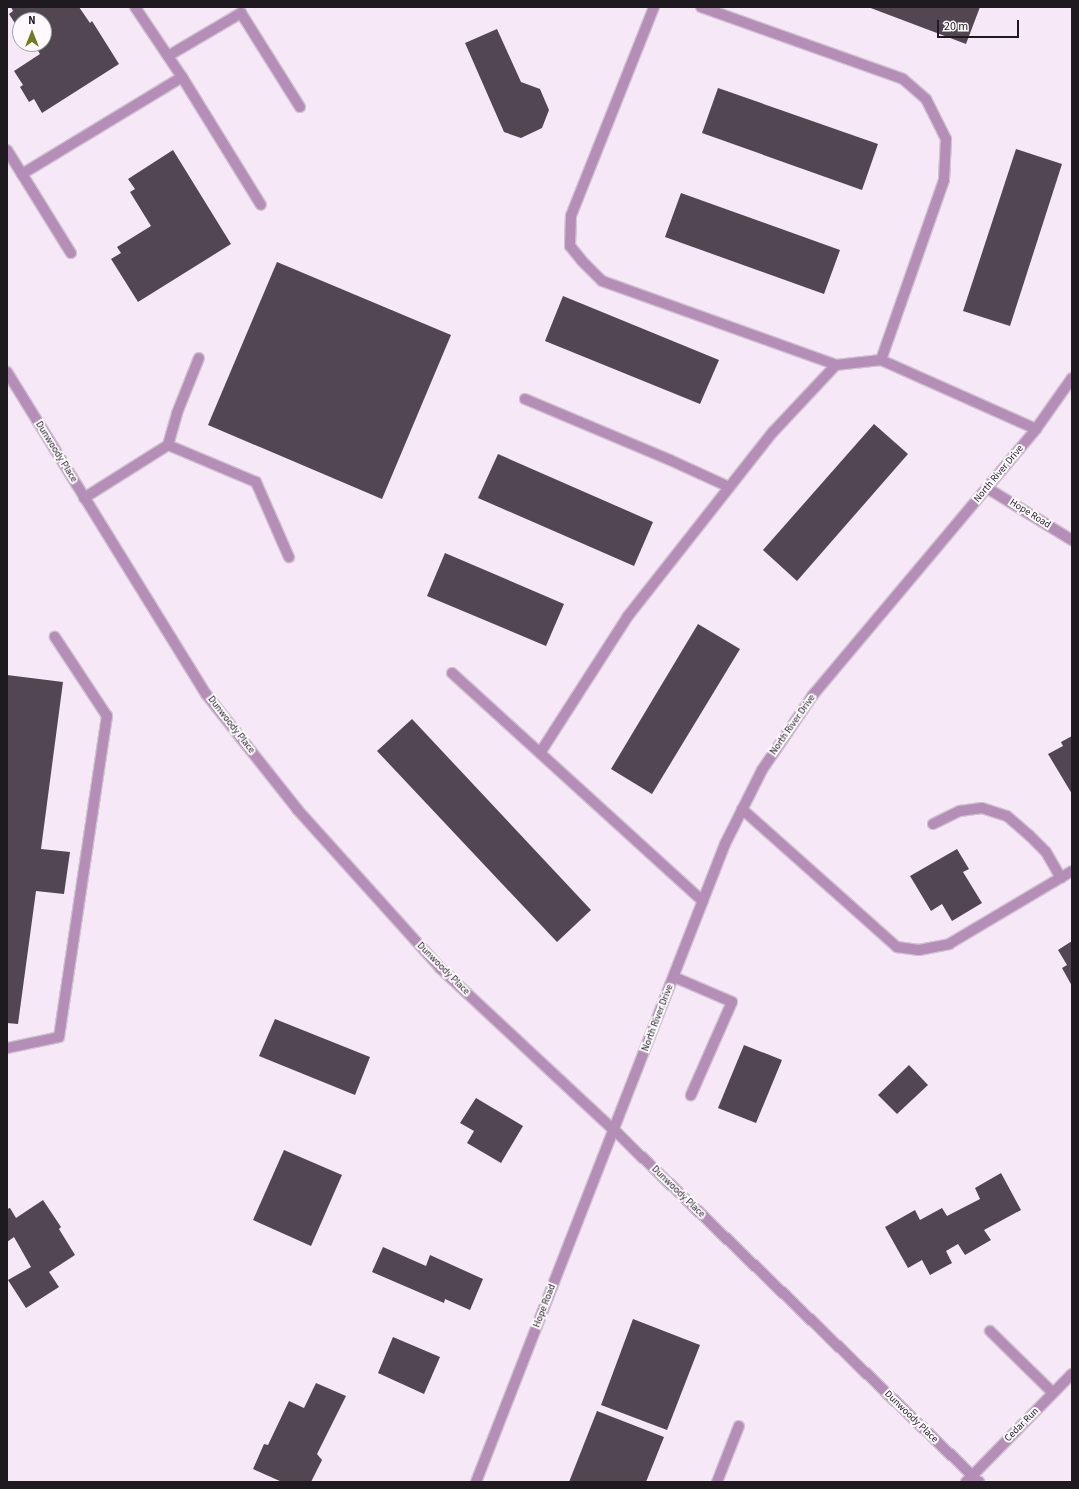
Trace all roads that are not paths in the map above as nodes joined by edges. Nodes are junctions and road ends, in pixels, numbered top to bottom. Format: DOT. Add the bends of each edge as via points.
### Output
graph roads {
  1 [pos="135,7"];
  2 [pos="654,7"];
  3 [pos="701,7"];
  4 [pos="168,56"];
  5 [pos="182,77"];
  6 [pos="300,107"];
  7 [pos="7,150"];
  8 [pos="22,174"];
  9 [pos="261,205"];
  10 [pos="71,253"];
  11 [pos="199,358"];
  12 [pos="881,360"];
  13 [pos="836,365"];
  14 [pos="7,372"];
  15 [pos="1072,378"];
  16 [pos="525,399"];
  17 [pos="1036,429"];
  18 [pos="168,445"];
  19 [pos="729,487"];
  20 [pos="987,488"];
  21 [pos="84,498"];
  22 [pos="1072,540"];
  23 [pos="289,558"];
  24 [pos="55,637"];
  25 [pos="452,673"];
  26 [pos="540,753"];
  27 [pos="742,809"];
  28 [pos="933,824"];
  29 [pos="1072,871"];
  30 [pos="1061,878"];
  31 [pos="703,901"];
  32 [pos="674,977"];
  33 [pos="7,1048"];
  34 [pos="691,1095"];
  35 [pos="614,1130"];
  36 [pos="990,1331"];
  37 [pos="1072,1374"];
  38 [pos="1053,1393"];
  39 [pos="738,1426"];
  40 [pos="972,1480"];
  41 [pos="476,1482"];
  42 [pos="717,1482"];
  1 -- 4 [label="street"];
  2 -- 13 [label="street" via="571,216 570,246 602,281"];
  3 -- 12 [label="street" via="904,79 926,99 946,139 944,180"];
  4 -- 5 [label="street"];
  4 -- 6 [label="street" via="241,13"];
  5 -- 8 [label="street"];
  5 -- 9 [label="street"];
  7 -- 8 [label="street"];
  8 -- 10 [label="street"];
  11 -- 18 [label="street" via="177,413"];
  12 -- 13 [label="street"];
  12 -- 17 [label="street"];
  13 -- 19 [label="street" via="773,432"];
  14 -- 21 [label="street, Dunwoody Place"];
  15 -- 17 [label="street, North River Drive"];
  16 -- 19 [label="street"];
  17 -- 20 [label="street, North River Drive"];
  18 -- 21 [label="street"];
  18 -- 23 [label="street" via="256,482"];
  19 -- 26 [label="street" via="628,616"];
  20 -- 22 [label="street, Hope Road"];
  20 -- 27 [label="street, North River Drive" via="814,695 762,770"];
  21 -- 35 [label="street, Dunwoody Place" via="206,694 297,809 440,968"];
  24 -- 33 [label="street" via="107,716 59,1037"];
  25 -- 26 [label="street"];
  26 -- 31 [label="street"];
  27 -- 30 [label="street" via="897,947 919,950 949,944"];
  27 -- 31 [label="street, North River Drive"];
  28 -- 30 [label="street" via="960,811 982,808 1007,816 1046,852"];
  29 -- 30 [label="street"];
  31 -- 32 [label="street, North River Drive"];
  32 -- 34 [label="street" via="732,1002"];
  32 -- 35 [label="street, North River Drive"];
  35 -- 40 [label="street, Dunwoody Place"];
  35 -- 41 [label="street, Hope Road"];
  36 -- 38 [label="street"];
  37 -- 38 [label="street, Cedar Run"];
  38 -- 40 [label="street, Cedar Run"];
  39 -- 42 [label="street"];
}
